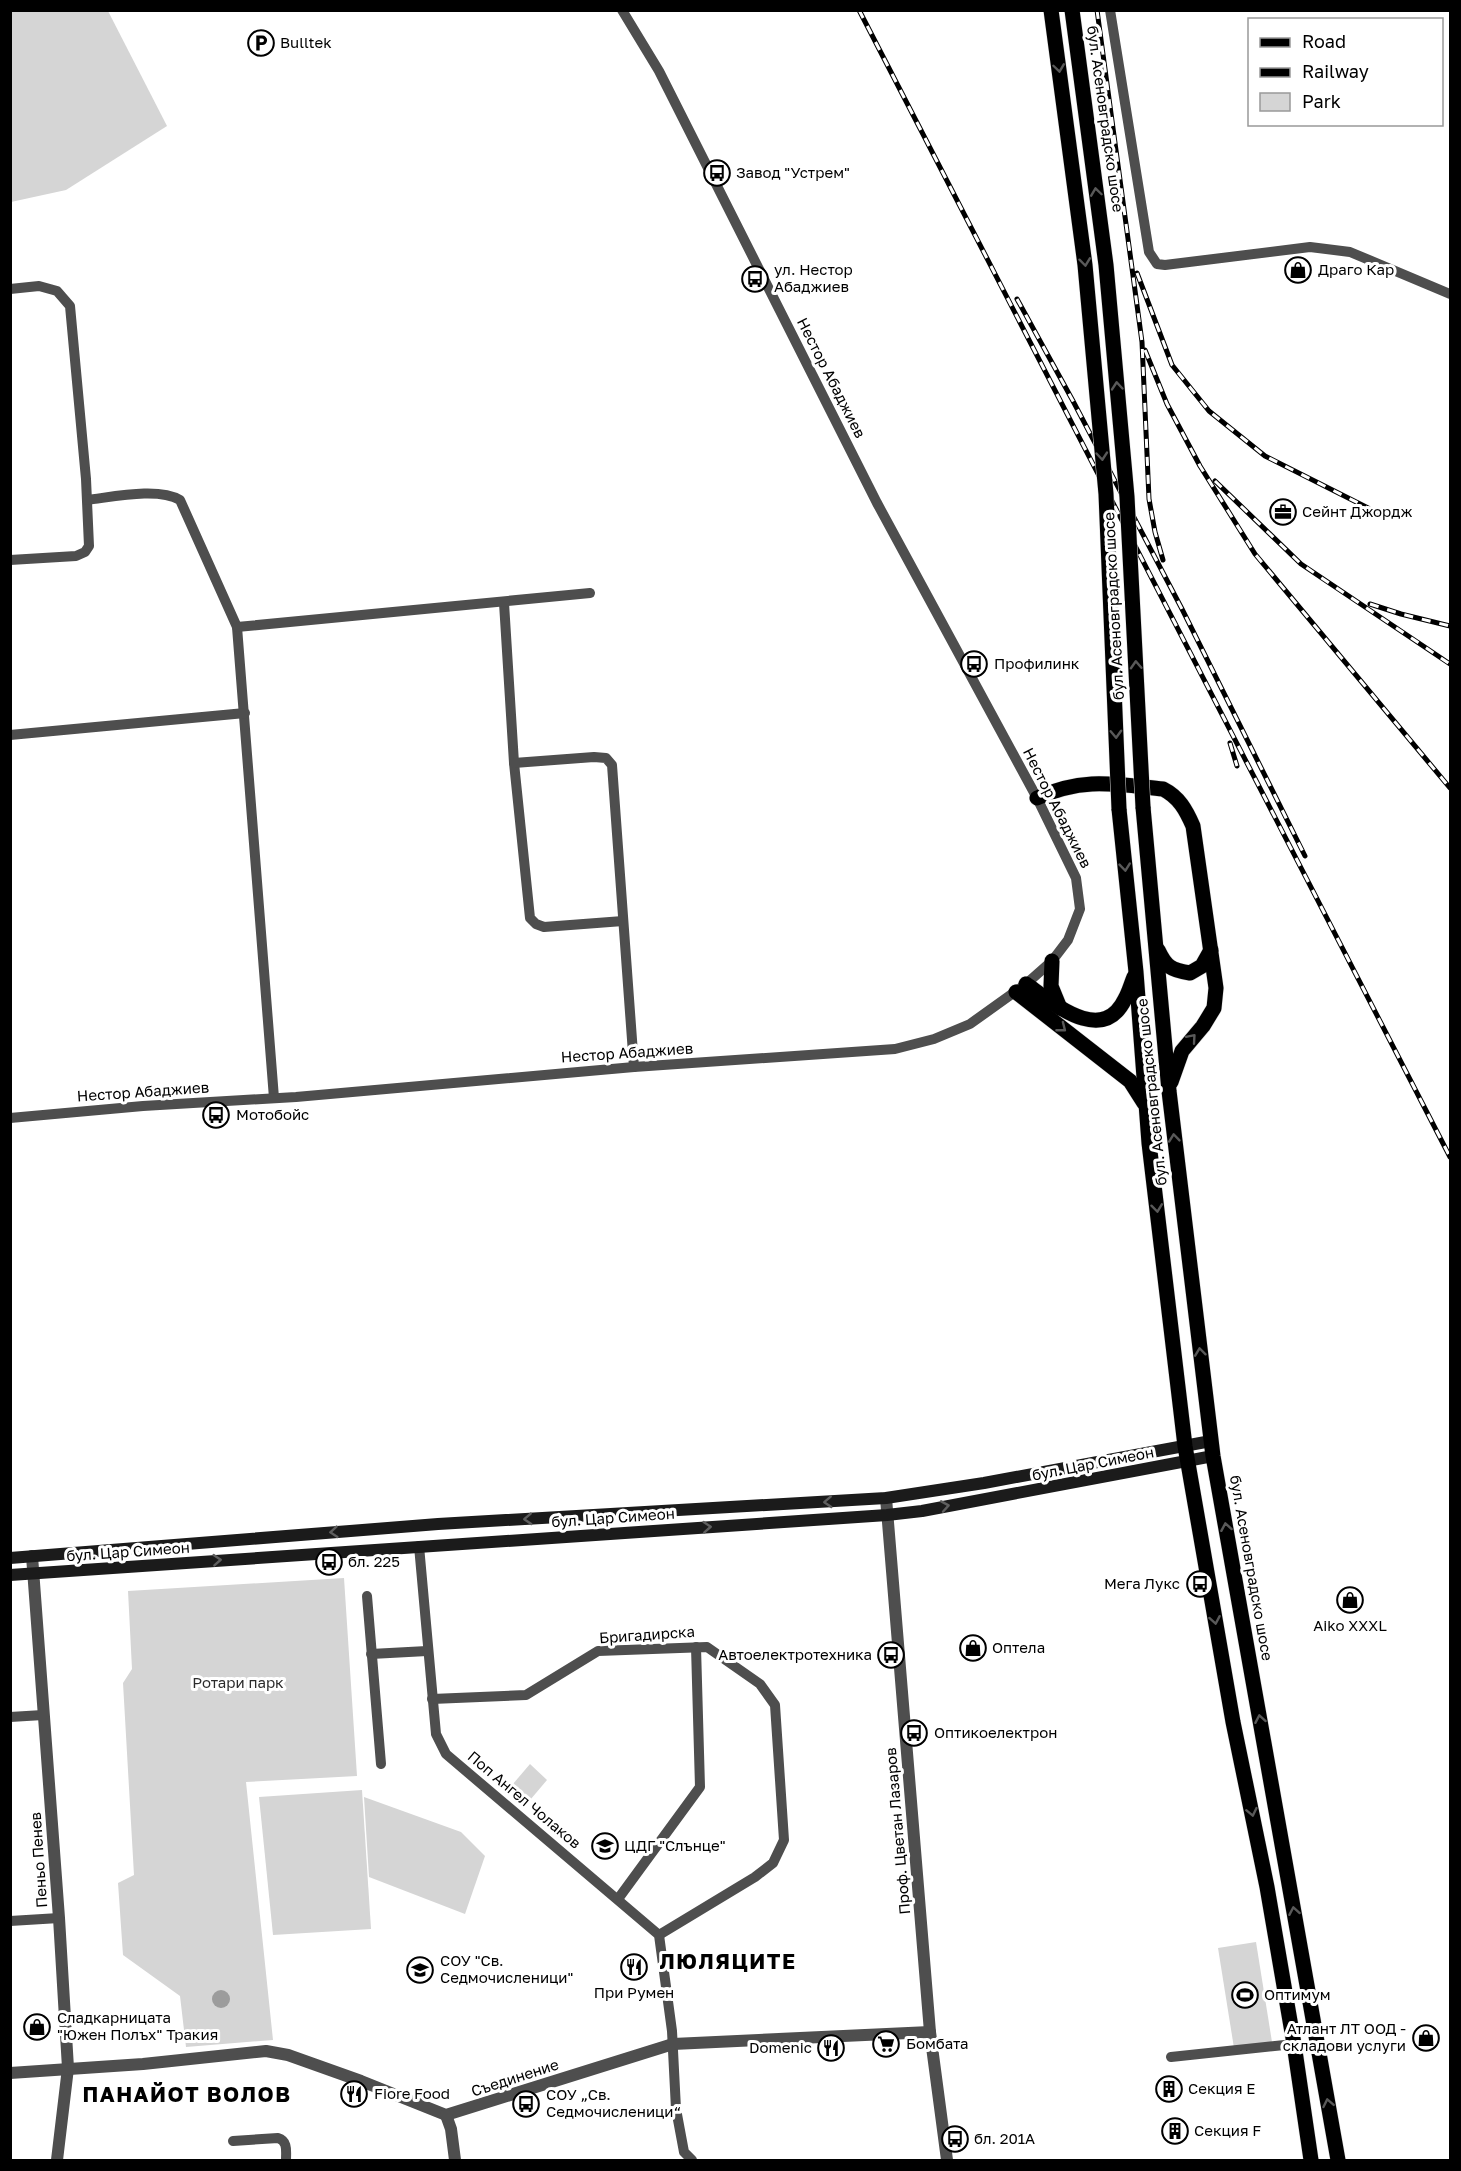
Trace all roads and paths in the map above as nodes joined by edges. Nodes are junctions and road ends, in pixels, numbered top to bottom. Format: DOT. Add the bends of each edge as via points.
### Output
graph roads {
  1 [pos="622,10"];
  2 [pos="1051,10"];
  3 [pos="1072,10"];
  4 [pos="1110,10"];
  5 [pos="10,289"];
  6 [pos="1450,294"];
  7 [pos="87,500"];
  8 [pos="10,560"];
  9 [pos="590,593"];
  10 [pos="504,603"];
  11 [pos="237,627"];
  12 [pos="245,713"];
  13 [pos="10,735"];
  14 [pos="514,763"];
  15 [pos="1037,798"];
  16 [pos="623,921"];
  17 [pos="1156,945"];
  18 [pos="1211,951"];
  19 [pos="1052,962"];
  20 [pos="1136,972"];
  21 [pos="1021,988"];
  22 [pos="1060,1008"];
  23 [pos="634,1067"];
  24 [pos="1169,1090"];
  25 [pos="274,1098"];
  26 [pos="1146,1106"];
  27 [pos="10,1118"];
  28 [pos="1212,1448"];
  29 [pos="1186,1453"];
  30 [pos="886,1498"];
  31 [pos="887,1515"];
  32 [pos="419,1546"];
  33 [pos="32,1556"];
  34 [pos="10,1558"];
  35 [pos="33,1574"];
  36 [pos="10,1575"];
  37 [pos="367,1596"];
  38 [pos="696,1647"];
  39 [pos="427,1652"];
  40 [pos="371,1654"];
  41 [pos="432,1699"];
  42 [pos="43,1714"];
  43 [pos="10,1717"];
  44 [pos="381,1764"];
  45 [pos="618,1899"];
  46 [pos="59,1917"];
  47 [pos="10,1921"];
  48 [pos="659,1935"];
  49 [pos="930,2032"];
  50 [pos="673,2044"];
  51 [pos="1294,2044"];
  52 [pos="1171,2057"];
  53 [pos="68,2068"];
  54 [pos="10,2073"];
  55 [pos="446,2115"];
  56 [pos="233,2141"];
  57 [pos="57,2160"];
  58 [pos="286,2160"];
  59 [pos="455,2160"];
  60 [pos="692,2160"];
  61 [pos="947,2160"];
  62 [pos="1311,2160"];
  63 [pos="1338,2160"];
  1 -- 15 [label="street, Нестор Абаджиев" via="659,71 877,502"];
  2 -- 20 [label="main road, бул. Асеновградско шосе, one-way, bridge" via="1085,265 1106,494 1119,809"];
  17 -- 3 [label="main road, бул. Асеновградско шосе, one-way, bridge" via="1109,300"];
  4 -- 6 [label="street" via="1149,252 1157,264 1310,247 1350,252"];
  5 -- 7 [label="street" via="39,286 57,291 70,306"];
  7 -- 8 [label="street" via="89,546 85,552"];
  7 -- 11 [label="street" via="158,493 180,500"];
  9 -- 10 [label="street"];
  10 -- 11 [label="street"];
  10 -- 14 [label="street"];
  11 -- 12 [label="street"];
  12 -- 13 [label="street"];
  12 -- 25 [label="street"];
  14 -- 16 [label="street" via="530,918 544,927"];
  14 -- 16 [label="street" via="594,757 606,758 612,765"];
  15 -- 18 [label="main road" via="1095,782 1162,789 1172,794 1193,826"];
  15 -- 19 [label="street, Нестор Абаджиев" via="1076,878 1080,909 1068,940"];
  16 -- 23 [label="street"];
  17 -- 18 [label="main road" via="1165,964 1190,974 1202,966"];
  17 -- 24 [label="main road, бул. Асеновградско шосе"];
  24 -- 18 [label="main road, one-way" via="1182,1051 1214,1008 1216,988"];
  19 -- 21 [label="street, Нестор Абаджиев"];
  19 -- 22 [label="main road" via="1051,986"];
  20 -- 22 [label="main road" via="1124,1001 1109,1017 1093,1021"];
  20 -- 26 [label="main road, бул. Асеновградско шосе"];
  21 -- 22 [label="main road"];
  21 -- 23 [label="street, Нестор Абаджиев" via="970,1024 934,1039 895,1048"];
  21 -- 26 [label="main road, one-way" via="1130,1081"];
  23 -- 25 [label="street, Нестор Абаджиев"];
  28 -- 24 [label="main road, бул. Асеновградско шосе, one-way"];
  25 -- 27 [label="street, Нестор Абаджиев"];
  26 -- 29 [label="main road, бул. Асеновградско шосе, one-way"];
  28 -- 29 [label="main road, бул. Цар Симеон"];
  63 -- 28 [label="main road, бул. Асеновградско шосе, one-way"];
  29 -- 30 [label="main road, бул. Цар Симеон"];
  31 -- 29 [label="main road, бул. Цар Симеон, one-way" via="922,1511"];
  29 -- 51 [label="main road, бул. Асеновградско шосе, one-way"];
  30 -- 31 [label="street, Проф. Цветан Лазаров"];
  30 -- 33 [label="main road, бул. Цар Симеон, one-way" via="438,1524"];
  32 -- 31 [label="main road, бул. Цар Симеон, one-way"];
  31 -- 49 [label="street, Проф. Цветан Лазаров"];
  35 -- 32 [label="main road, бул. Цар Симеон, one-way"];
  32 -- 39 [label="street, Поп Ангел Чолаков"];
  33 -- 34 [label="main road, бул. Цар Симеон"];
  33 -- 35 [label="street, Пеньо Пенев"];
  35 -- 36 [label="main road, бул. Цар Симеон"];
  35 -- 42 [label="street, Пеньо Пенев"];
  37 -- 40 [label="street"];
  38 -- 41 [label="street, Бригадирска" via="598,1651 526,1695"];
  38 -- 45 [label="street" via="700,1787"];
  38 -- 48 [label="street, Бригадирска" via="707,1647 760,1684 775,1705 784,1840 772,1863 755,1877"];
  39 -- 40 [label="street"];
  39 -- 41 [label="street, Поп Ангел Чолаков"];
  40 -- 44 [label="street"];
  41 -- 45 [label="street, Поп Ангел Чолаков" via="435,1734 447,1754"];
  42 -- 43 [label="street"];
  42 -- 46 [label="street, Пеньо Пенев"];
  45 -- 48 [label="street, Поп Ангел Чолаков"];
  46 -- 47 [label="street"];
  46 -- 53 [label="street, Пеньо Пенев"];
  48 -- 50 [label="street"];
  49 -- 50 [label="street, Съединение"];
  49 -- 61 [label="street, Проф. Цветан Лазаров"];
  50 -- 55 [label="street, Съединение"];
  50 -- 60 [label="street" via="676,2109 684,2152"];
  51 -- 52 [label="street"];
  51 -- 62 [label="main road, бул. Асеновградско шосе"];
  53 -- 54 [label="street"];
  53 -- 55 [label="street" via="266,2051 298,2059"];
  53 -- 57 [label="street, Пеньо Пенев"];
  55 -- 59 [label="street"];
  56 -- 58 [label="street" via="283,2140"];
}
